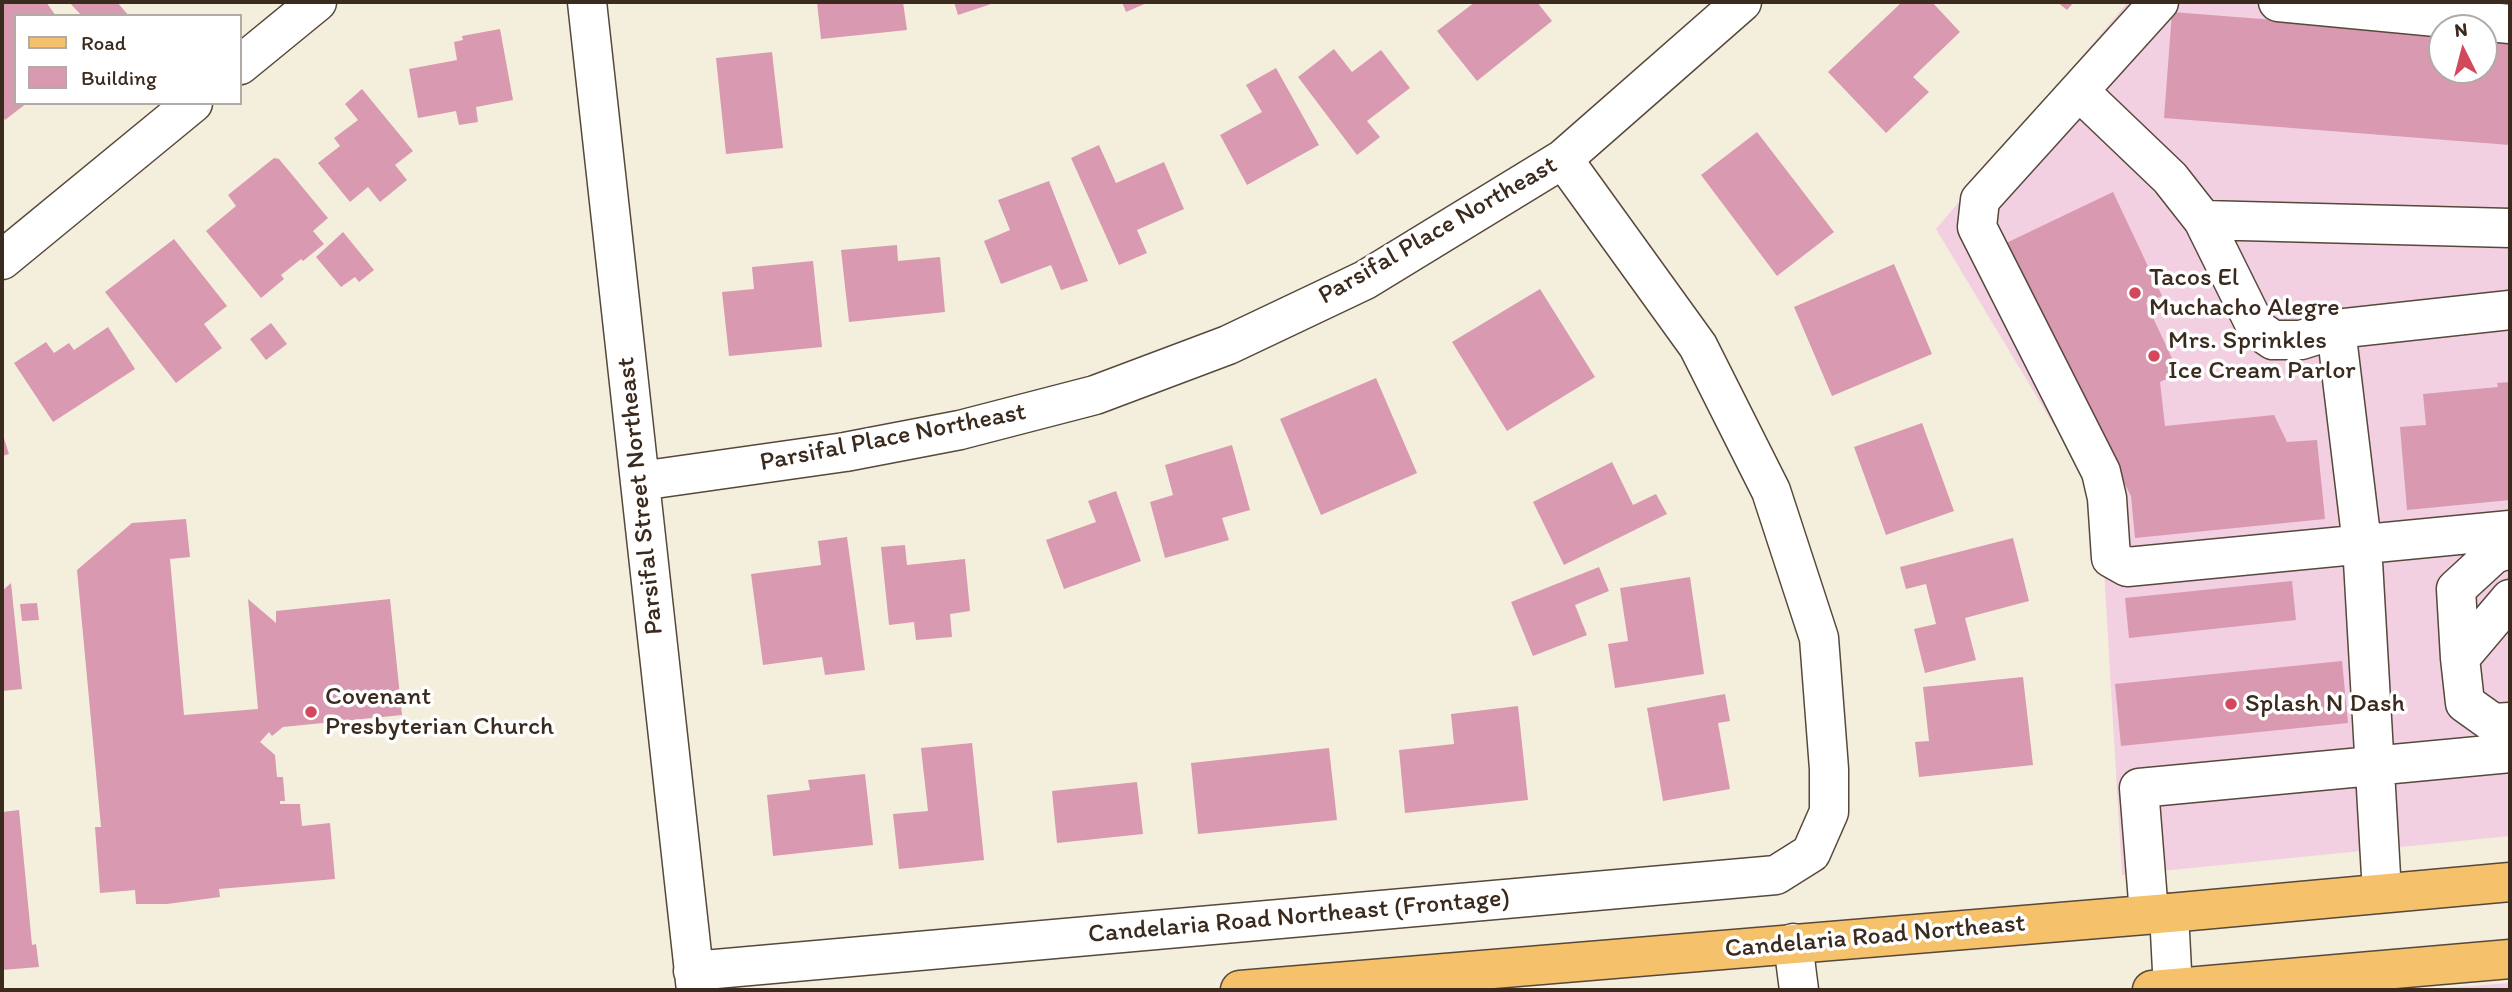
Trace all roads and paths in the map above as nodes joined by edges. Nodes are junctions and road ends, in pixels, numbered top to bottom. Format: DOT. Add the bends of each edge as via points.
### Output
graph roads {
  1 [pos="317,2"];
  2 [pos="587,2"];
  3 [pos="1742,2"];
  4 [pos="2159,2"];
  5 [pos="2278,2"];
  6 [pos="2510,24"];
  7 [pos="242,63"];
  8 [pos="2078,91"];
  9 [pos="191,105"];
  10 [pos="1563,159"];
  11 [pos="2203,220"];
  12 [pos="2510,228"];
  13 [pos="2,260"];
  14 [pos="2510,310"];
  15 [pos="2336,330"];
  16 [pos="640,481"];
  17 [pos="2510,530"];
  18 [pos="2362,544"];
  19 [pos="2510,549"];
  20 [pos="2510,599"];
  21 [pos="2460,658"];
  22 [pos="2510,722"];
  23 [pos="2510,753"];
  24 [pos="2375,765"];
  25 [pos="2510,881"];
  26 [pos="2382,893"];
  27 [pos="2159,914"];
  28 [pos="1793,943"];
  29 [pos="2510,959"];
  30 [pos="695,981"];
  31 [pos="2329,983"];
  32 [pos="1240,990"];
  33 [pos="1799,990"];
  34 [pos="2166,990"];
  1 -- 7 [label="street"];
  2 -- 16 [label="street, Parsifal Street Northeast"];
  3 -- 10 [label="street, Parsifal Place Northeast"];
  4 -- 8 [label="street"];
  5 -- 6 [label="street"];
  8 -- 11 [label="street" via="2170,178"];
  8 -- 18 [label="street" via="1980,200 1977,227 2101,472 2112,558 2127,567"];
  9 -- 13 [label="street"];
  10 -- 16 [label="street, Parsifal Place Northeast" via="1365,280 1228,345 1095,394 960,430 858,450"];
  10 -- 30 [label="street, Candelaria Road Northeast (Frontage)" via="1698,346 1771,491 1819,638 1829,811 1811,853 1776,875"];
  11 -- 12 [label="street"];
  11 -- 15 [label="street" via="2257,329 2273,340 2301,340"];
  14 -- 15 [label="street"];
  15 -- 18 [label="street"];
  16 -- 30 [label="street, Parsifal Street Northeast"];
  17 -- 18 [label="street"];
  18 -- 24 [label="street"];
  19 -- 21 [label="street" via="2494,554 2456,589"];
  20 -- 21 [label="street"];
  21 -- 22 [label="street" via="2465,703 2493,723"];
  23 -- 24 [label="street"];
  24 -- 26 [label="street"];
  24 -- 27 [label="street" via="2139,788"];
  25 -- 26 [label="main road, Candelaria Road Northeast"];
  26 -- 27 [label="main road, Candelaria Road Northeast"];
  27 -- 28 [label="main road, Candelaria Road Northeast"];
  27 -- 34 [label="street"];
  28 -- 32 [label="main road, Candelaria Road Northeast"];
  28 -- 33 [label="street"];
  29 -- 31 [label="main road"];
  31 -- 34 [label="main road"];
}
